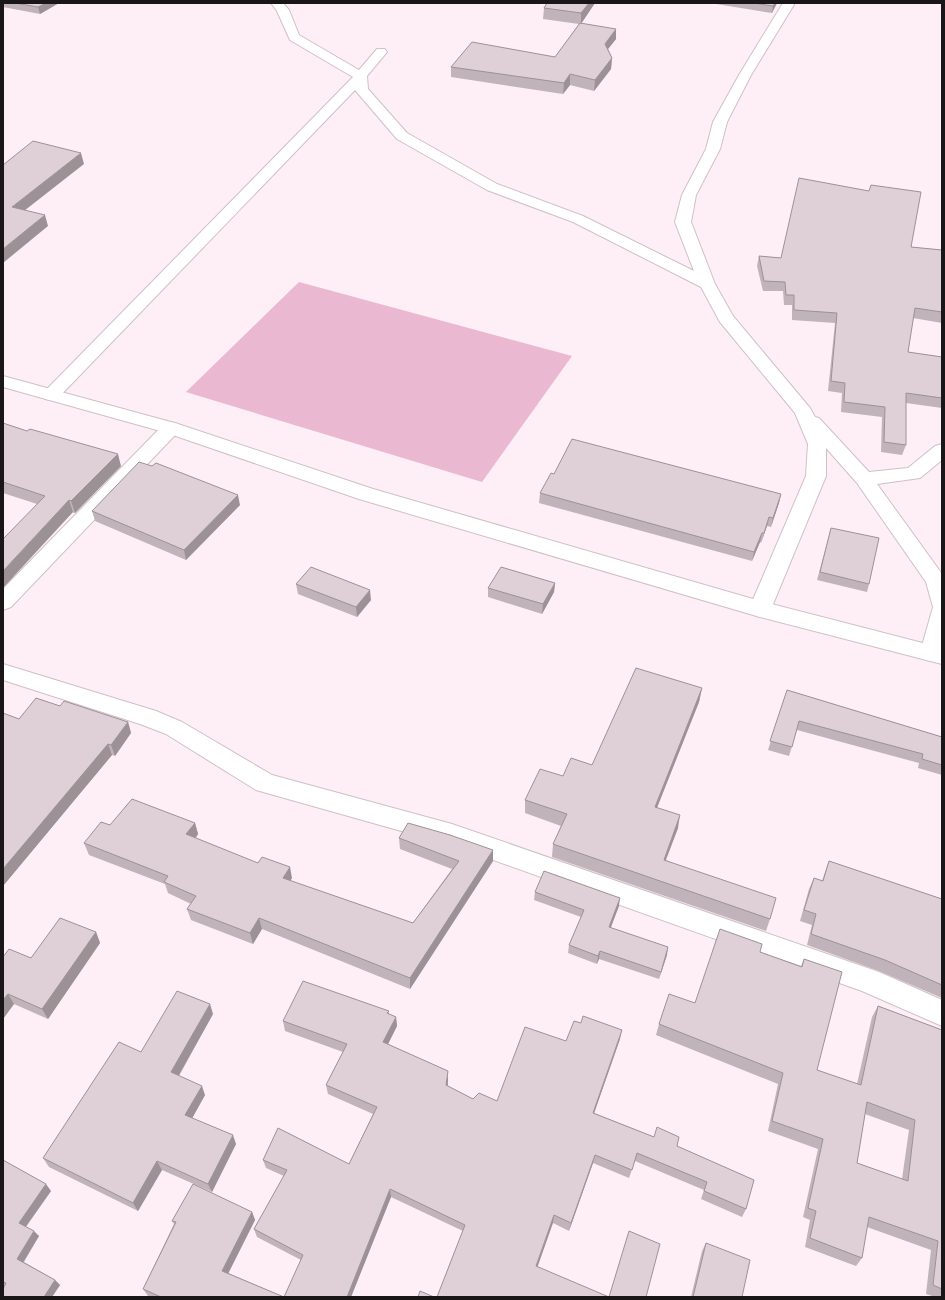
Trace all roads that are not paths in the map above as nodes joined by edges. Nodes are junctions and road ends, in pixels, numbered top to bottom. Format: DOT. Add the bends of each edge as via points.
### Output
graph roads {
  1 [pos="277,3"];
  2 [pos="789,3"];
  3 [pos="381,52"];
  4 [pos="361,76"];
  5 [pos="707,284"];
  6 [pos="3,381"];
  7 [pos="51,396"];
  8 [pos="804,412"];
  9 [pos="171,428"];
  10 [pos="942,450"];
  11 [pos="864,479"];
  12 [pos="3,602"];
  13 [pos="942,604"];
  14 [pos="760,610"];
  15 [pos="942,611"];
  16 [pos="936,654"];
  17 [pos="3,672"];
  18 [pos="942,1013"];
  1 -- 4 [label="street" via="283,10 294,37"];
  2 -- 5 [label="street" via="726,110 712,149 689,195 684,222"];
  3 -- 4 [label="street"];
  4 -- 5 [label="street" via="361,90 402,136 492,187 578,219"];
  4 -- 7 [label="street"];
  5 -- 8 [label="street" via="726,318"];
  6 -- 7 [label="street"];
  7 -- 9 [label="street"];
  8 -- 11 [label="street"];
  8 -- 14 [label="street" via="817,444 816,476"];
  9 -- 12 [label="street"];
  9 -- 14 [label="street" via="366,494"];
  10 -- 11 [label="street" via="914,474"];
  11 -- 13 [label="street" via="936,581"];
  14 -- 16 [label="street"];
  15 -- 16 [label="street"];
  17 -- 18 [label="street" via="148,717 174,728 265,783 452,835 869,981"];
}
